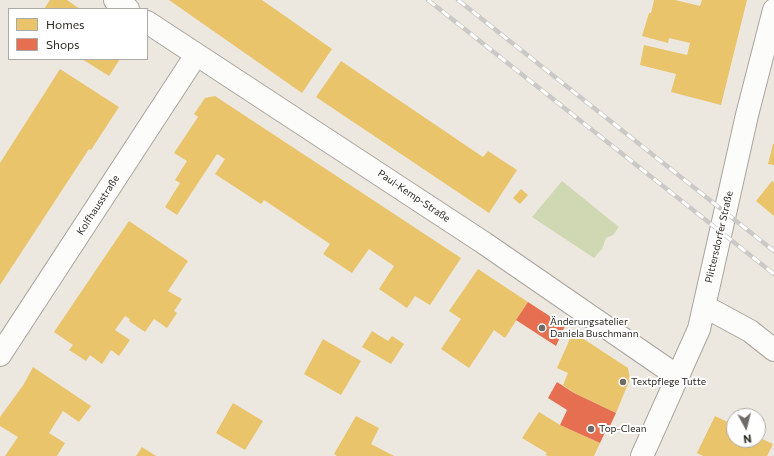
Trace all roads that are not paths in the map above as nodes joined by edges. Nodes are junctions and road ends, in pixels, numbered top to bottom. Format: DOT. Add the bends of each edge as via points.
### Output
graph roads {
  1 [pos="115,0"];
  2 [pos="127,8"];
  3 [pos="774,10"];
  4 [pos="148,23"];
  5 [pos="196,55"];
  6 [pos="704,306"];
  7 [pos="774,350"];
  8 [pos="0,355"];
  9 [pos="677,376"];
  10 [pos="642,456"];
  1 -- 2 [label="street"];
  3 -- 6 [label="street, Plittersdorfer Straße" via="746,115"];
  4 -- 5 [label="street, Paul-Kemp-Straße"];
  5 -- 8 [label="street, Kolfhausstraße"];
  5 -- 9 [label="street, Paul-Kemp-Straße" via="470,234"];
  6 -- 7 [label="street" via="750,331"];
  6 -- 9 [label="street, Plittersdorfer Straße" via="699,329"];
  9 -- 10 [label="street, Plittersdorfer Straße"];
}
